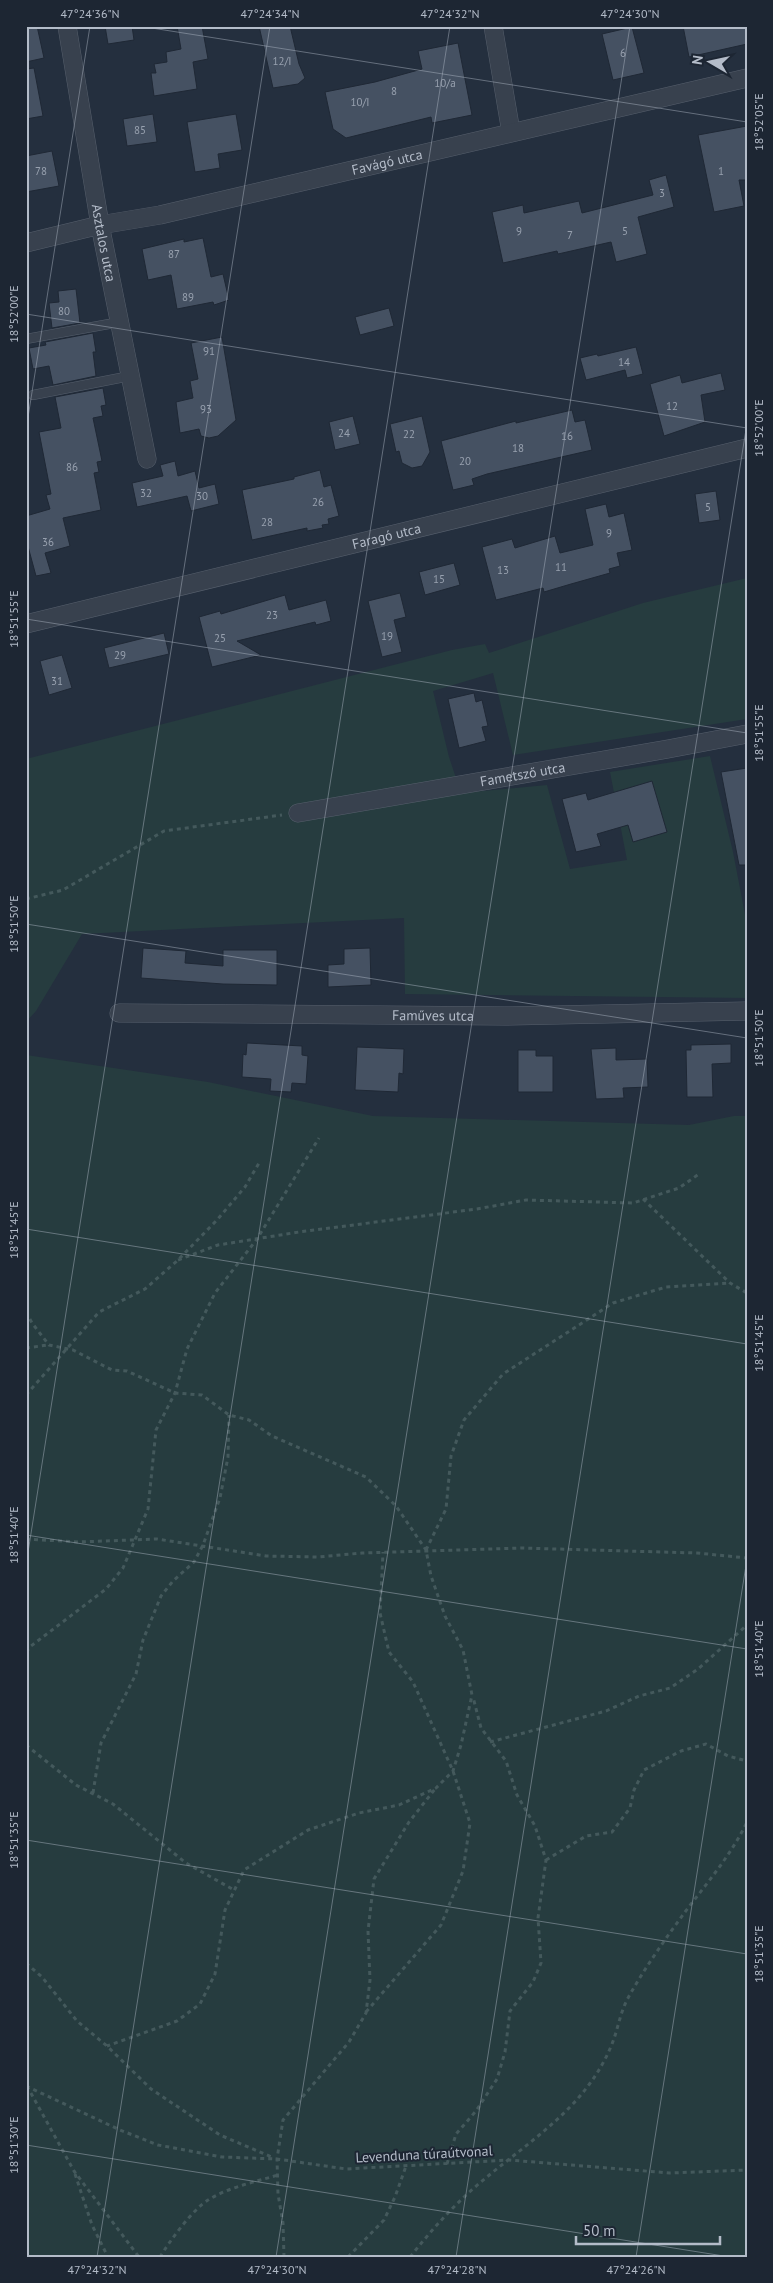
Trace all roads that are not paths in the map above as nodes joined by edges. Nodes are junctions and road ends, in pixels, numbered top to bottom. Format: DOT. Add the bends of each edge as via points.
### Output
graph roads {
  1 [pos="67,26"];
  2 [pos="493,26"];
  3 [pos="747,78"];
  4 [pos="512,132"];
  5 [pos="100,225"];
  6 [pos="26,243"];
  7 [pos="120,322"];
  8 [pos="26,339"];
  9 [pos="130,376"];
  10 [pos="33,395"];
  11 [pos="747,448"];
  12 [pos="147,458"];
  13 [pos="26,624"];
  14 [pos="747,734"];
  15 [pos="298,813"];
  16 [pos="747,1011"];
  17 [pos="119,1013"];
  1 -- 5 [label="street, Asztalos utca"];
  2 -- 4 [label="street"];
  3 -- 4 [label="street, Favágó utca"];
  4 -- 5 [label="street, Favágó utca" via="160,215"];
  5 -- 6 [label="street, Favágó utca"];
  5 -- 7 [label="street, Asztalos utca"];
  7 -- 8 [label="lane"];
  7 -- 9 [label="street, Asztalos utca"];
  9 -- 10 [label="lane"];
  9 -- 12 [label="street, Asztalos utca"];
  11 -- 13 [label="street, Faragó utca"];
  14 -- 15 [label="street, Fametsző utca"];
  16 -- 17 [label="street, Faműves utca" via="504,1016"];
}
